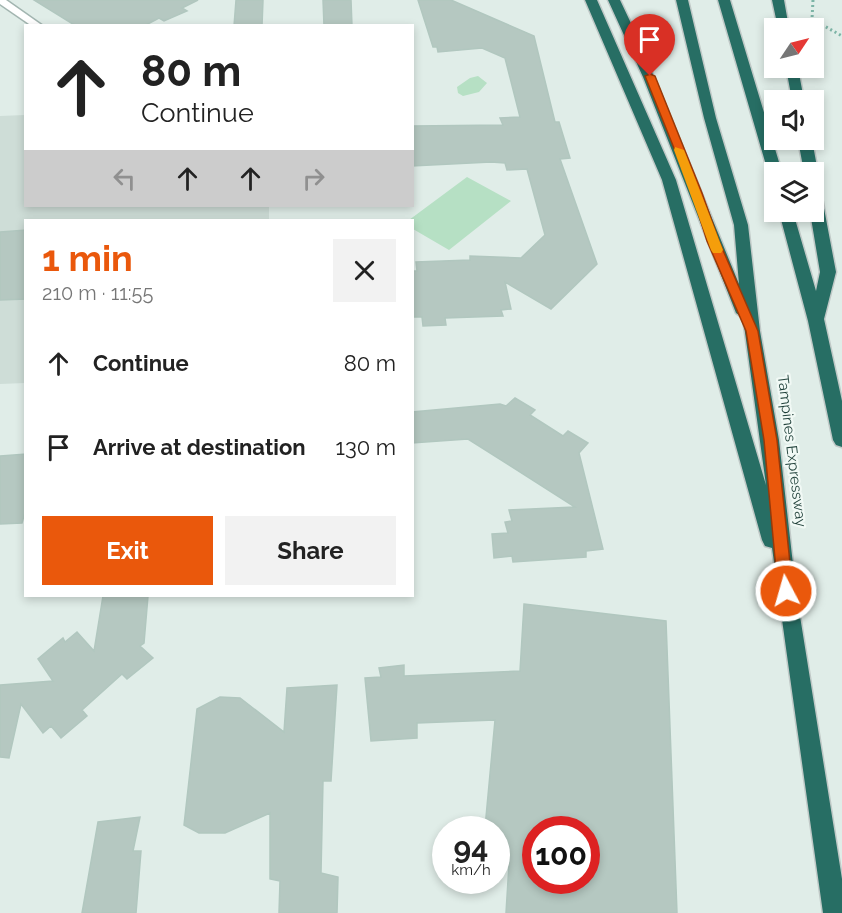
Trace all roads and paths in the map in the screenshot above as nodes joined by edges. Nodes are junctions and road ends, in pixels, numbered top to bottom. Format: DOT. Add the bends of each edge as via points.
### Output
graph roads {
  1 [pos="0,0"];
  2 [pos="591,0"];
  3 [pos="609,0"];
  4 [pos="614,0"];
  5 [pos="682,0"];
  6 [pos="724,0"];
  7 [pos="778,0"];
  8 [pos="813,0"];
  9 [pos="782,18"];
  10 [pos="36,24"];
  11 [pos="842,36"];
  12 [pos="608,41"];
  13 [pos="772,162"];
  14 [pos="789,222"];
  15 [pos="819,222"];
  16 [pos="816,321"];
  17 [pos="752,331"];
  18 [pos="842,440"];
  19 [pos="786,591"];
  20 [pos="835,913"];
  1 -- 10 [label="lane"];
  2 -- 12 [label="highway"];
  3 -- 12 [label="highway"];
  4 -- 17 [label="highway" via="641,55"];
  5 -- 17 [label="highway, Tampines Expressway" via="741,225"];
  6 -- 13 [label="highway"];
  7 -- 9 [label="highway"];
  8 -- 11 [label="path" via="812,19"];
  12 -- 19 [label="highway" via="669,180"];
  14 -- 16 [label="highway"];
  15 -- 16 [label="highway" via="828,273"];
  16 -- 18 [label="highway"];
  17 -- 19 [label="highway, Tampines Expressway" via="770,440"];
  19 -- 20 [label="highway, Tampines Expressway"];
}
